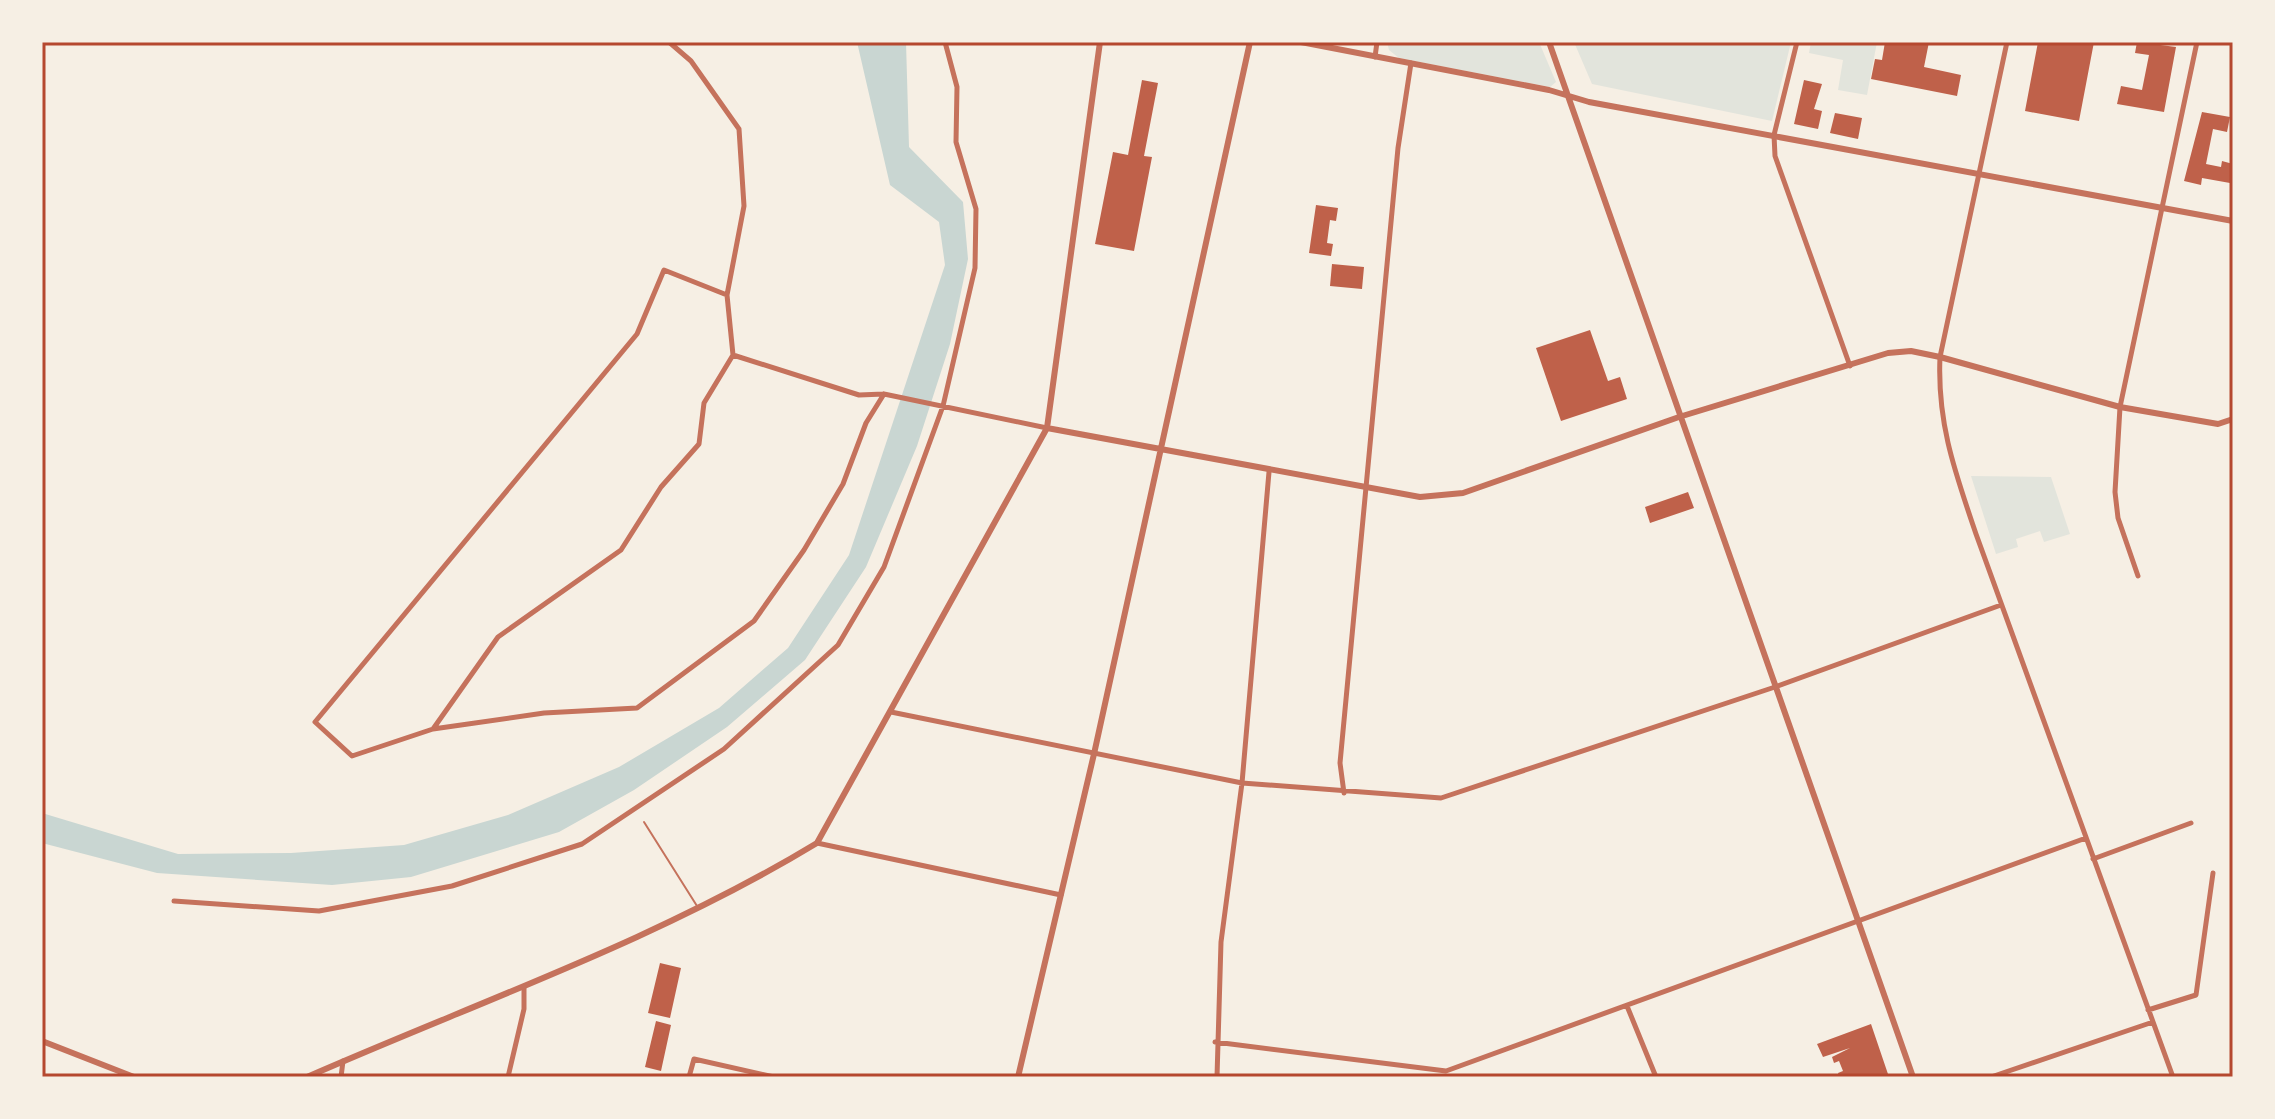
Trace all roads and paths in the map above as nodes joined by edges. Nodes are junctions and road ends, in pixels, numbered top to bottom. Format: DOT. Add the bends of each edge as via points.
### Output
graph roads {
  1 [pos="669,42"];
  2 [pos="945,42"];
  3 [pos="1100,42"];
  4 [pos="1250,42"];
  5 [pos="1301,42"];
  6 [pos="1377,42"];
  7 [pos="1549,42"];
  8 [pos="1797,42"];
  9 [pos="2007,42"];
  10 [pos="2197,42"];
  11 [pos="1375,57"];
  12 [pos="1411,63"];
  13 [pos="1567,94"];
  14 [pos="1774,135"];
  15 [pos="1982,173"];
  16 [pos="2162,209"];
  17 [pos="2233,221"];
  18 [pos="727,295"];
  19 [pos="733,355"];
  20 [pos="1940,357"];
  21 [pos="1850,367"];
  22 [pos="884,394"];
  23 [pos="943,406"];
  24 [pos="2120,407"];
  25 [pos="1679,417"];
  26 [pos="2233,419"];
  27 [pos="1047,428"];
  28 [pos="1160,450"];
  29 [pos="1269,472"];
  30 [pos="1368,489"];
  31 [pos="2138,576"];
  32 [pos="2001,605"];
  33 [pos="1775,687"];
  34 [pos="891,712"];
  35 [pos="433,729"];
  36 [pos="1094,754"];
  37 [pos="1242,783"];
  38 [pos="1344,793"];
  39 [pos="644,822"];
  40 [pos="2191,823"];
  41 [pos="2086,838"];
  42 [pos="817,843"];
  43 [pos="2093,859"];
  44 [pos="2213,873"];
  45 [pos="1061,895"];
  46 [pos="174,901"];
  47 [pos="697,907"];
  48 [pos="1858,923"];
  49 [pos="524,987"];
  50 [pos="1627,1006"];
  51 [pos="2148,1010"];
  52 [pos="2153,1022"];
  53 [pos="42,1041"];
  54 [pos="1215,1042"];
  55 [pos="343,1061"];
  56 [pos="134,1077"];
  57 [pos="307,1077"];
  58 [pos="341,1077"];
  59 [pos="508,1077"];
  60 [pos="689,1077"];
  61 [pos="774,1077"];
  62 [pos="1018,1077"];
  63 [pos="1217,1077"];
  64 [pos="1656,1077"];
  65 [pos="1913,1077"];
  66 [pos="1991,1077"];
  67 [pos="2173,1077"];
  1 -- 18 [label="street" via="691,61 739,129 744,206"];
  2 -- 23 [label="street" via="957,87 956,142 978,222 975,268"];
  3 -- 27 [label="street"];
  4 -- 28 [label="street"];
  5 -- 11 [label="street"];
  6 -- 11 [label="street"];
  7 -- 13 [label="street"];
  8 -- 14 [label="street"];
  9 -- 15 [label="street"];
  10 -- 16 [label="street"];
  11 -- 12 [label="street"];
  12 -- 13 [label="street"];
  12 -- 30 [label="street" via="1398,148"];
  13 -- 14 [label="street"];
  13 -- 25 [label="street"];
  14 -- 15 [label="street"];
  14 -- 21 [label="street" via="1775,156"];
  15 -- 16 [label="street"];
  15 -- 20 [label="street"];
  16 -- 17 [label="street"];
  16 -- 24 [label="street"];
  18 -- 19 [label="street"];
  18 -- 35 [label="street" via="664,270 637,334 315,722 352,756"];
  19 -- 22 [label="street" via="859,395"];
  19 -- 35 [label="street" via="704,403 699,444 661,487 621,550 498,637"];
  20 -- 21 [label="street" via="1888,353"];
  20 -- 24 [label="street"];
  20 -- 32 [label="street" via="1938,398 1947,449"];
  21 -- 25 [label="street"];
  22 -- 23 [label="street"];
  22 -- 35 [label="street" via="866,423 843,484 754,621 637,708 544,713"];
  23 -- 27 [label="street"];
  23 -- 46 [label="street" via="884,567 838,645 724,749 582,844 452,886 319,911"];
  24 -- 26 [label="street" via="2218,424"];
  24 -- 31 [label="street" via="2115,492"];
  25 -- 30 [label="street" via="1448,497"];
  25 -- 33 [label="street"];
  27 -- 28 [label="street"];
  27 -- 34 [label="street"];
  28 -- 29 [label="street"];
  28 -- 36 [label="street"];
  29 -- 30 [label="street"];
  29 -- 37 [label="street"];
  30 -- 38 [label="street" via="1340,763"];
  32 -- 33 [label="street"];
  32 -- 41 [label="street"];
  33 -- 38 [label="street" via="1441,798"];
  33 -- 48 [label="street"];
  34 -- 36 [label="street"];
  34 -- 42 [label="street"];
  36 -- 37 [label="street"];
  36 -- 45 [label="street"];
  37 -- 38 [label="street"];
  37 -- 54 [label="street" via="1221,942"];
  39 -- 47 [label="lane"];
  40 -- 43 [label="street"];
  41 -- 43 [label="street"];
  41 -- 48 [label="street"];
  42 -- 45 [label="street"];
  42 -- 47 [label="street"];
  43 -- 51 [label="street"];
  44 -- 51 [label="street" via="2196,995"];
  45 -- 62 [label="street"];
  47 -- 49 [label="street"];
  48 -- 50 [label="street"];
  48 -- 65 [label="street"];
  49 -- 55 [label="street"];
  49 -- 59 [label="street"];
  50 -- 54 [label="street" via="1446,1071"];
  50 -- 64 [label="street"];
  51 -- 52 [label="street"];
  52 -- 66 [label="street"];
  52 -- 67 [label="street"];
  53 -- 56 [label="street"];
  54 -- 63 [label="street"];
  55 -- 57 [label="street"];
  55 -- 58 [label="street"];
  60 -- 61 [label="street" via="694,1059"];
}
